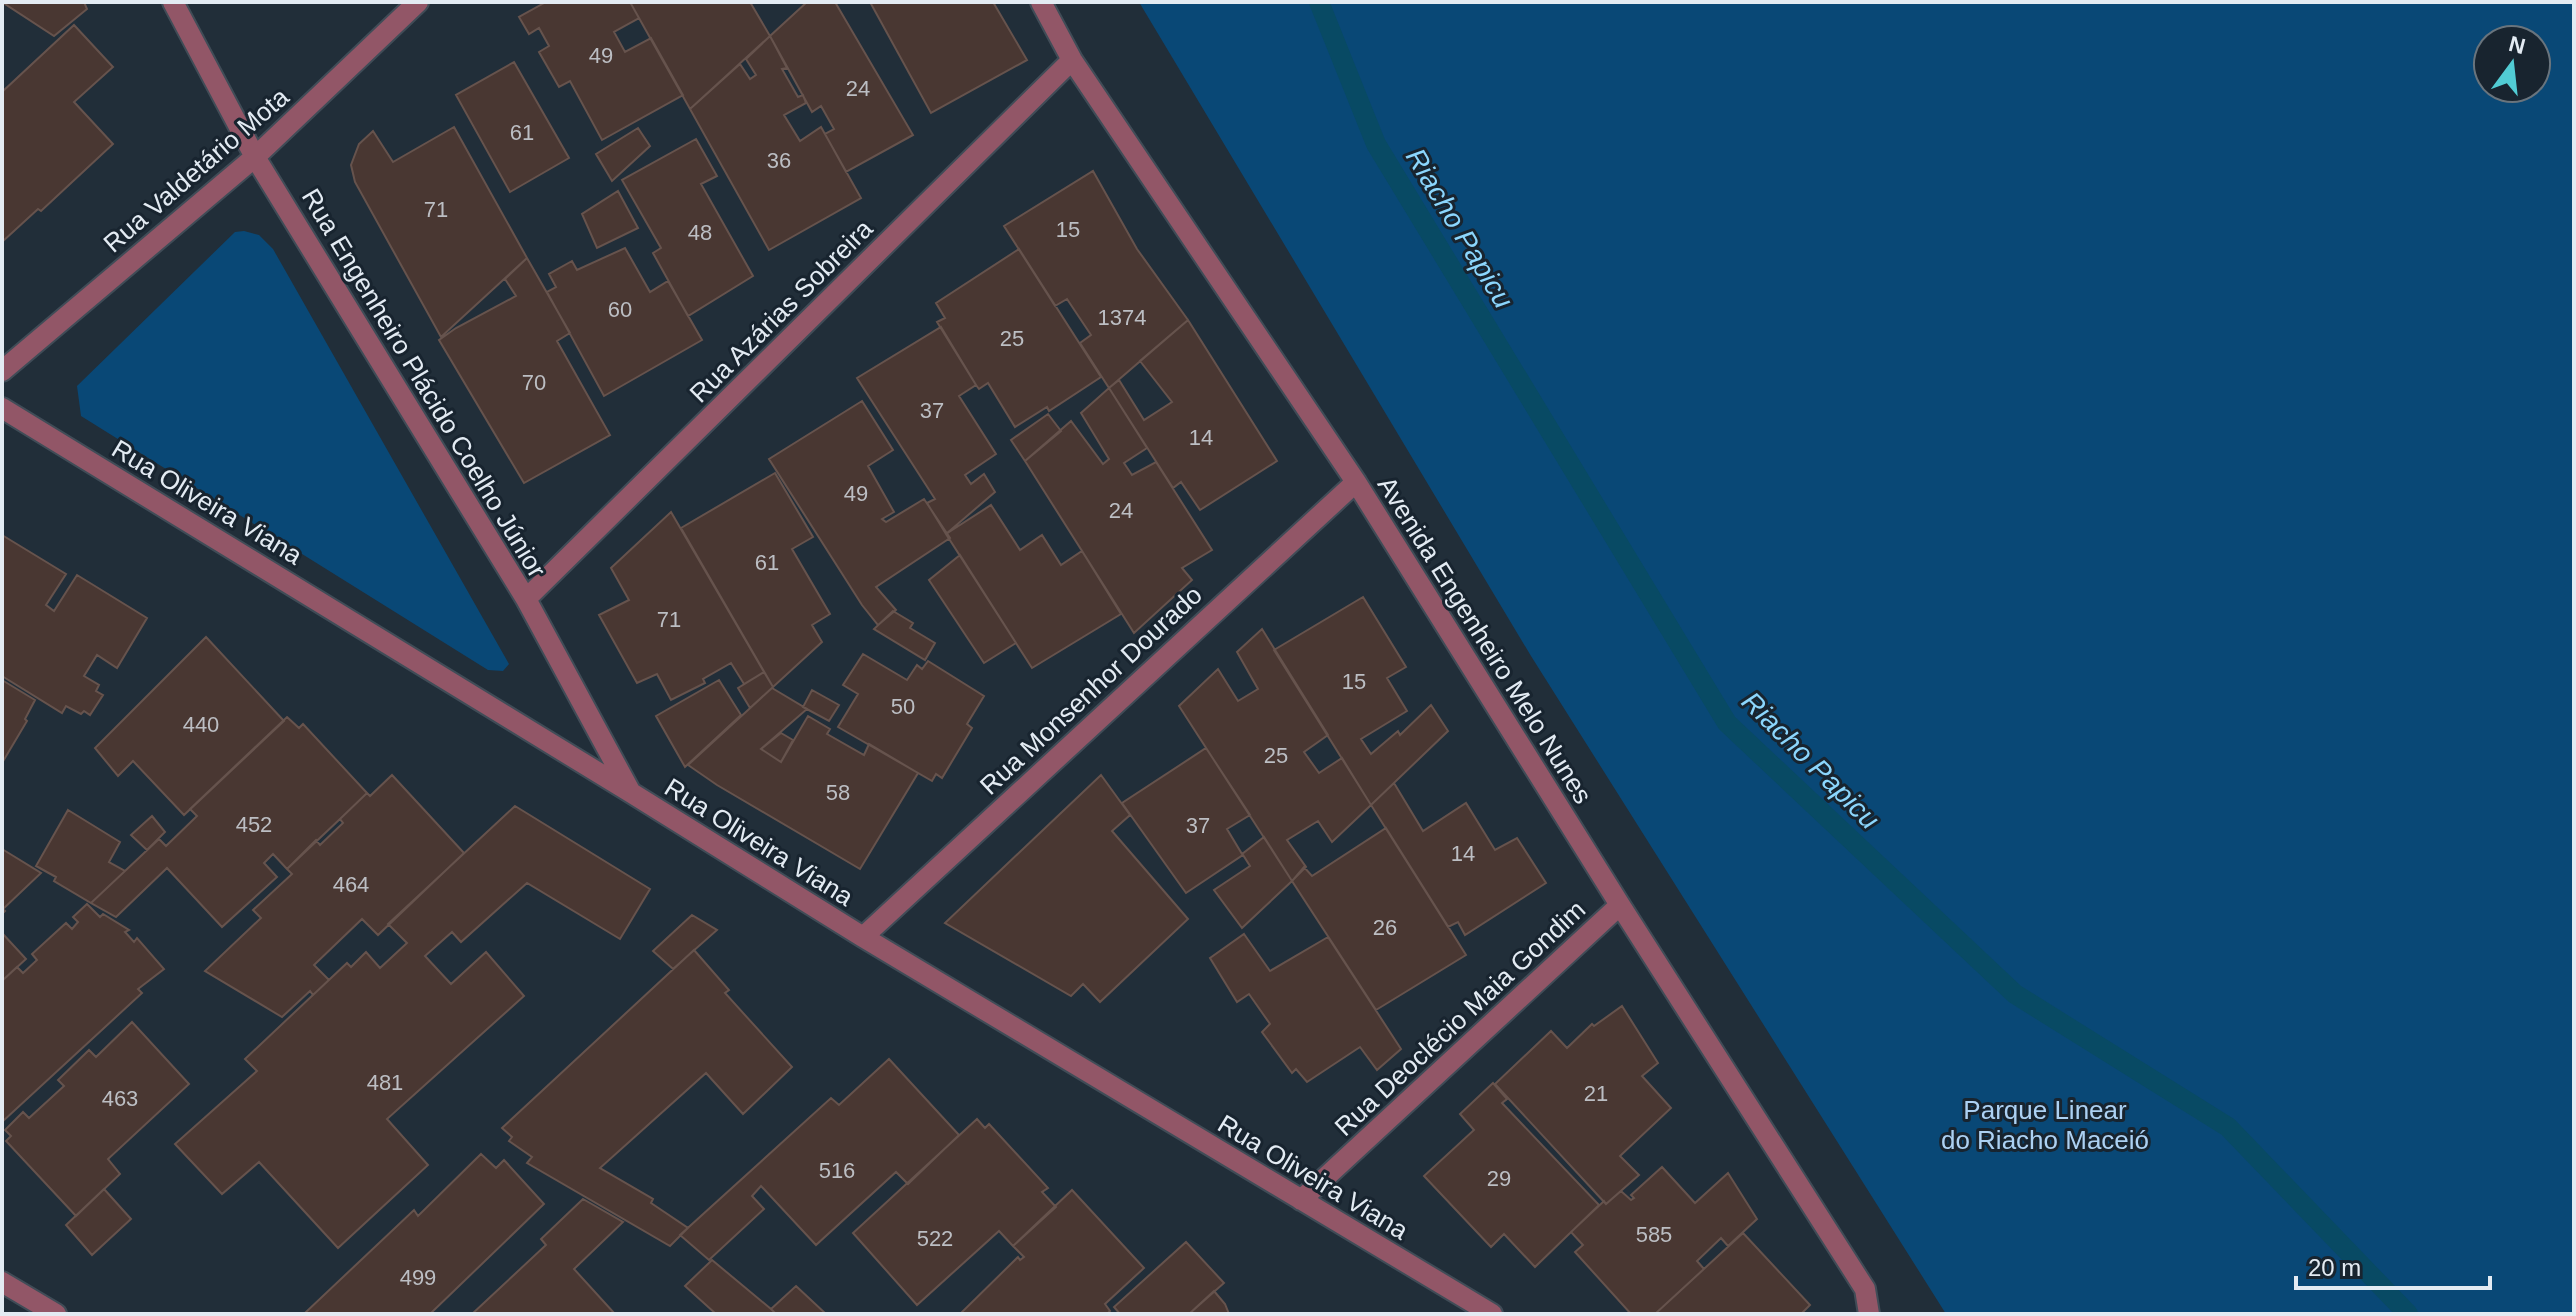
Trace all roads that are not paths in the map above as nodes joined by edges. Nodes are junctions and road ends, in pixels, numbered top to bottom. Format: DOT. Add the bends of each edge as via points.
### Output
graph roads {
  1 [pos="173,2"];
  2 [pos="418,2"];
  3 [pos="1041,2"];
  4 [pos="1072,60"];
  5 [pos="255,157"];
  6 [pos="2,371"];
  7 [pos="2,408"];
  8 [pos="1356,482"];
  9 [pos="526,599"];
  10 [pos="630,792"];
  11 [pos="1620,905"];
  12 [pos="863,937"];
  13 [pos="1301,1200"];
  14 [pos="2,1282"];
  15 [pos="56,1314"];
  16 [pos="1492,1314"];
  17 [pos="1869,1314"];
  1 -- 5 [label="street, Rua Engenheiro Plácido Coelho Júnior"];
  2 -- 5 [label="street, Rua Valdetário Mota"];
  3 -- 4 [label="street, Avenida Engenheiro Melo Nunes"];
  4 -- 8 [label="street, Avenida Engenheiro Melo Nunes"];
  4 -- 9 [label="street, Rua Azárias Sobreira"];
  5 -- 6 [label="street, Rua Valdetário Mota"];
  5 -- 9 [label="street, Rua Engenheiro Plácido Coelho Júnior"];
  7 -- 10 [label="street, Rua Oliveira Viana"];
  8 -- 11 [label="street, Avenida Engenheiro Melo Nunes"];
  8 -- 12 [label="street, Rua Monsenhor Dourado"];
  9 -- 10 [label="street, Rua Engenheiro Plácido Coelho Júnior"];
  10 -- 12 [label="street, Rua Oliveira Viana"];
  11 -- 13 [label="street, Rua Deoclécio Maia Gondim"];
  11 -- 17 [label="street, Avenida Engenheiro Melo Nunes" via="1865,1289"];
  12 -- 13 [label="street, Rua Oliveira Viana"];
  13 -- 16 [label="street, Rua Oliveira Viana"];
  14 -- 15 [label="street"];
}
